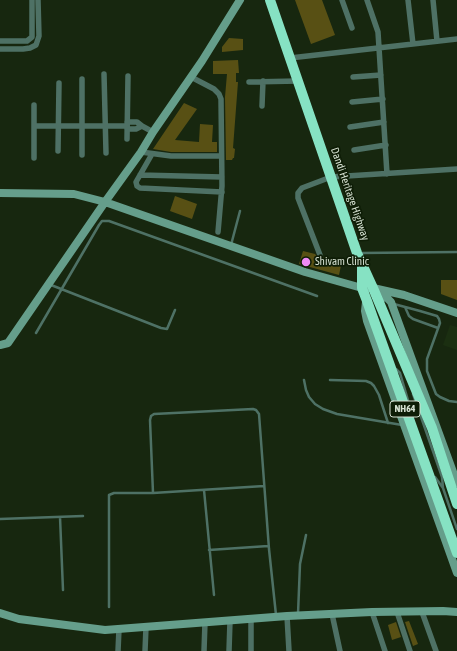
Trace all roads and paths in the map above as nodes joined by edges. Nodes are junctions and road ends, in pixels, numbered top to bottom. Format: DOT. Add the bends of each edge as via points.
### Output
graph roads {
  1 [pos="32,0"];
  2 [pos="38,0"];
  3 [pos="240,0"];
  4 [pos="270,0"];
  5 [pos="342,0"];
  6 [pos="367,0"];
  7 [pos="408,0"];
  8 [pos="433,0"];
  9 [pos="352,28"];
  10 [pos="457,39"];
  11 [pos="0,41"];
  12 [pos="437,41"];
  13 [pos="413,44"];
  14 [pos="380,48"];
  15 [pos="0,50"];
  16 [pos="290,58"];
  17 [pos="104,74"];
  18 [pos="381,75"];
  19 [pos="128,76"];
  20 [pos="191,77"];
  21 [pos="353,77"];
  22 [pos="82,79"];
  23 [pos="262,81"];
  24 [pos="298,81"];
  25 [pos="249,82"];
  26 [pos="59,83"];
  27 [pos="383,99"];
  28 [pos="352,102"];
  29 [pos="34,105"];
  30 [pos="262,106"];
  31 [pos="384,122"];
  32 [pos="34,126"];
  33 [pos="58,126"];
  34 [pos="82,126"];
  35 [pos="105,126"];
  36 [pos="127,126"];
  37 [pos="350,127"];
  38 [pos="153,132"];
  39 [pos="127,140"];
  40 [pos="386,145"];
  41 [pos="58,150"];
  42 [pos="354,150"];
  43 [pos="141,152"];
  44 [pos="106,153"];
  45 [pos="152,154"];
  46 [pos="82,155"];
  47 [pos="221,156"];
  48 [pos="34,158"];
  49 [pos="457,169"];
  50 [pos="387,174"];
  51 [pos="140,175"];
  52 [pos="222,177"];
  53 [pos="331,177"];
  54 [pos="222,192"];
  55 [pos="0,193"];
  56 [pos="105,202"];
  57 [pos="240,211"];
  58 [pos="218,232"];
  59 [pos="231,246"];
  60 [pos="358,252"];
  61 [pos="457,252"];
  62 [pos="320,255"];
  63 [pos="361,263"];
  64 [pos="48,284"];
  65 [pos="362,288"];
  66 [pos="61,289"];
  67 [pos="375,292"];
  68 [pos="317,296"];
  69 [pos="367,301"];
  70 [pos="392,303"];
  71 [pos="405,306"];
  72 [pos="175,310"];
  73 [pos="457,313"];
  74 [pos="385,316"];
  75 [pos="438,328"];
  76 [pos="36,333"];
  77 [pos="0,345"];
  78 [pos="390,365"];
  79 [pos="401,366"];
  80 [pos="304,380"];
  81 [pos="330,380"];
  82 [pos="412,392"];
  83 [pos="457,402"];
  84 [pos="411,409"];
  85 [pos="388,423"];
  86 [pos="410,425"];
  87 [pos="425,451"];
  88 [pos="433,472"];
  89 [pos="457,484"];
  90 [pos="264,486"];
  91 [pos="443,488"];
  92 [pos="204,490"];
  93 [pos="153,493"];
  94 [pos="457,504"];
  95 [pos="83,516"];
  96 [pos="60,517"];
  97 [pos="0,519"];
  98 [pos="457,528"];
  99 [pos="306,535"];
  100 [pos="268,546"];
  101 [pos="209,550"];
  102 [pos="457,553"];
  103 [pos="457,573"];
  104 [pos="63,590"];
  105 [pos="214,595"];
  106 [pos="109,607"];
  107 [pos="457,609"];
  108 [pos="443,611"];
  109 [pos="372,612"];
  110 [pos="397,612"];
  111 [pos="422,612"];
  112 [pos="457,612"];
  113 [pos="0,613"];
  114 [pos="332,614"];
  115 [pos="287,616"];
  116 [pos="298,616"];
  117 [pos="277,617"];
  118 [pos="251,619"];
  119 [pos="230,621"];
  120 [pos="205,622"];
  121 [pos="146,627"];
  122 [pos="119,629"];
  123 [pos="118,651"];
  124 [pos="145,651"];
  125 [pos="204,651"];
  126 [pos="229,651"];
  127 [pos="251,651"];
  128 [pos="289,651"];
  129 [pos="340,651"];
  130 [pos="386,651"];
  131 [pos="410,651"];
  132 [pos="436,651"];
  1 -- 11 [label="street" via="32,37 27,41"];
  2 -- 15 [label="street" via="39,36 36,45 22,50"];
  3 -- 20 [label="street"];
  4 -- 16 [label="highway, Dandi Heritage Highway / NH64"];
  5 -- 9 [label="street"];
  6 -- 14 [label="street" via="378,32"];
  7 -- 13 [label="street"];
  8 -- 12 [label="street"];
  10 -- 12 [label="street"];
  12 -- 13 [label="street"];
  13 -- 14 [label="street"];
  14 -- 16 [label="street"];
  14 -- 18 [label="street"];
  16 -- 24 [label="highway, Dandi Heritage Highway / NH64"];
  17 -- 35 [label="street"];
  18 -- 21 [label="street"];
  18 -- 27 [label="street"];
  19 -- 36 [label="street"];
  20 -- 38 [label="street"];
  20 -- 47 [label="street" via="214,90 221,99"];
  22 -- 34 [label="street"];
  23 -- 24 [label="street"];
  23 -- 25 [label="street"];
  23 -- 30 [label="street"];
  24 -- 53 [label="highway, Dandi Heritage Highway / NH64"];
  26 -- 33 [label="street"];
  27 -- 28 [label="street"];
  27 -- 31 [label="street"];
  29 -- 32 [label="street"];
  31 -- 37 [label="street"];
  31 -- 40 [label="street"];
  32 -- 33 [label="street"];
  32 -- 48 [label="street"];
  33 -- 34 [label="street"];
  33 -- 41 [label="street"];
  34 -- 35 [label="street"];
  34 -- 46 [label="street"];
  35 -- 36 [label="street"];
  35 -- 44 [label="street"];
  36 -- 38 [label="street" via="137,122"];
  36 -- 39 [label="street"];
  38 -- 43 [label="street"];
  40 -- 42 [label="street"];
  40 -- 50 [label="street"];
  43 -- 45 [label="street"];
  43 -- 56 [label="street"];
  45 -- 47 [label="street"];
  45 -- 51 [label="street"];
  47 -- 52 [label="street"];
  49 -- 50 [label="street"];
  50 -- 53 [label="street"];
  51 -- 52 [label="street"];
  51 -- 54 [label="street" via="136,182 140,188"];
  52 -- 54 [label="street"];
  53 -- 60 [label="highway, Dandi Heritage Highway / NH64"];
  53 -- 62 [label="street" via="302,188 298,193"];
  54 -- 58 [label="street"];
  55 -- 56 [label="street" via="74,194"];
  56 -- 59 [label="street"];
  56 -- 64 [label="street"];
  57 -- 59 [label="lane"];
  59 -- 65 [label="street" via="305,272"];
  60 -- 61 [label="lane"];
  60 -- 63 [label="highway, Dandi Heritage Highway / NH64"];
  63 -- 65 [label="highway, NH64"];
  63 -- 67 [label="highway, Dandi Heritage Highway / NH64"];
  64 -- 66 [label="lane"];
  64 -- 77 [label="street" via="8,343"];
  65 -- 67 [label="street"];
  65 -- 69 [label="highway, NH64"];
  66 -- 68 [label="lane" via="99,225 102,222 109,222"];
  66 -- 72 [label="lane" via="161,328 167,329"];
  66 -- 76 [label="lane"];
  67 -- 70 [label="street"];
  67 -- 73 [label="street" via="404,295"];
  67 -- 74 [label="highway, Dandi Heritage Highway / NH64"];
  69 -- 78 [label="highway, NH64"];
  69 -- 86 [label="street" via="367,321 392,387"];
  70 -- 71 [label="lane"];
  70 -- 89 [label="street"];
  71 -- 75 [label="lane" via="413,319"];
  71 -- 75 [label="lane" via="437,316 440,322"];
  74 -- 79 [label="lane" via="384,322"];
  74 -- 94 [label="highway, Dandi Heritage Highway / NH64" via="432,428"];
  75 -- 83 [label="lane" via="427,359 427,371 436,394 440,398"];
  78 -- 84 [label="lane" via="400,373"];
  78 -- 86 [label="highway, NH64"];
  80 -- 85 [label="lane" via="309,397 323,409"];
  81 -- 85 [label="lane" via="371,382 379,395"];
  82 -- 91 [label="lane" via="442,477"];
  85 -- 86 [label="lane"];
  86 -- 87 [label="lane"];
  86 -- 102 [label="highway, NH64"];
  86 -- 103 [label="street"];
  88 -- 91 [label="lane"];
  90 -- 92 [label="lane"];
  90 -- 93 [label="lane" via="259,414 256,410 154,414 150,420"];
  90 -- 100 [label="lane"];
  91 -- 98 [label="lane"];
  92 -- 93 [label="lane"];
  92 -- 101 [label="lane"];
  93 -- 106 [label="lane" via="109,495"];
  95 -- 96 [label="lane"];
  96 -- 97 [label="lane"];
  96 -- 104 [label="lane"];
  99 -- 116 [label="lane" via="300,564"];
  100 -- 101 [label="lane"];
  100 -- 117 [label="lane"];
  101 -- 105 [label="lane"];
  107 -- 108 [label="street"];
  108 -- 111 [label="street"];
  108 -- 112 [label="street"];
  109 -- 110 [label="street"];
  109 -- 114 [label="street"];
  109 -- 130 [label="street"];
  110 -- 111 [label="street"];
  110 -- 131 [label="street"];
  111 -- 132 [label="street"];
  113 -- 122 [label="street" via="19,619 105,630"];
  114 -- 116 [label="street"];
  114 -- 129 [label="street"];
  115 -- 116 [label="street"];
  115 -- 117 [label="street"];
  115 -- 128 [label="street"];
  117 -- 118 [label="street"];
  118 -- 119 [label="street"];
  118 -- 127 [label="street"];
  119 -- 120 [label="street"];
  119 -- 126 [label="street"];
  120 -- 121 [label="street"];
  120 -- 125 [label="street"];
  121 -- 122 [label="street"];
  121 -- 124 [label="street"];
  122 -- 123 [label="street"];
}
